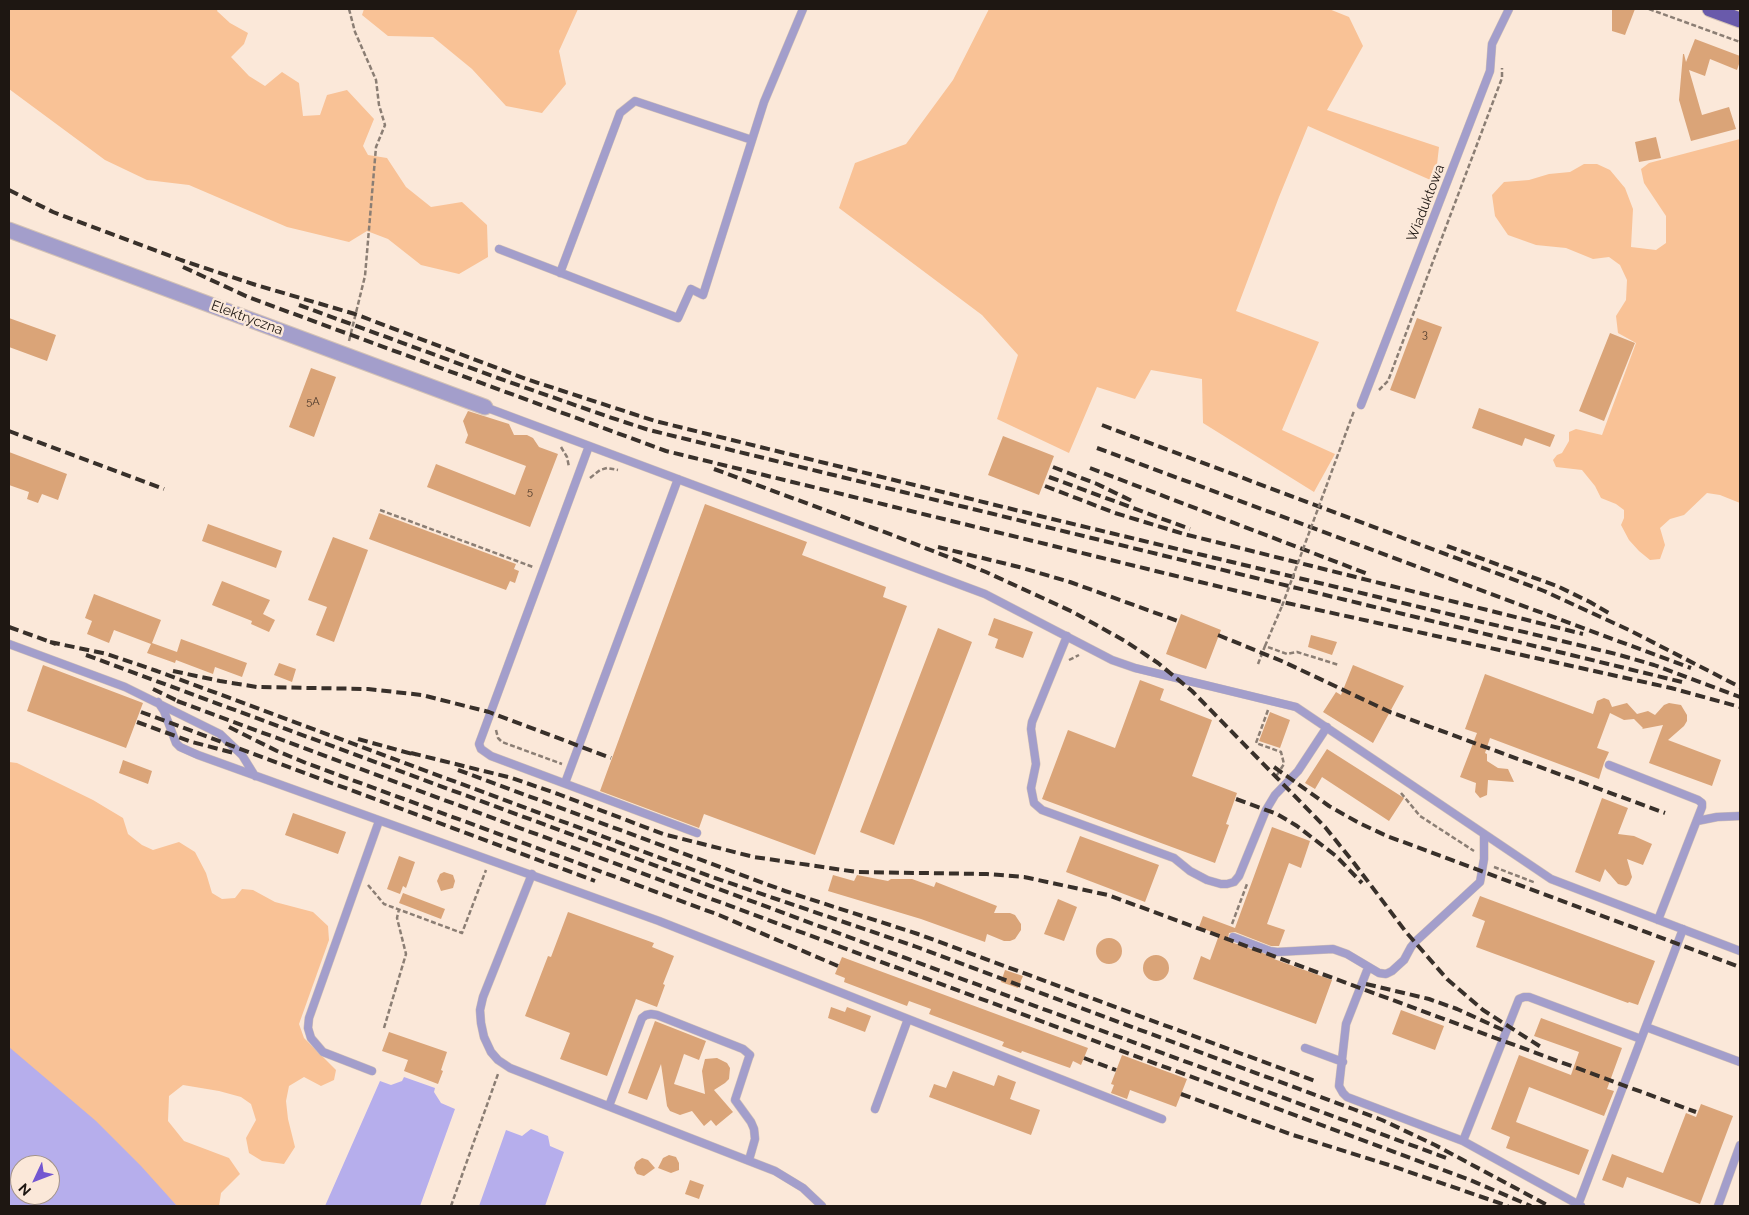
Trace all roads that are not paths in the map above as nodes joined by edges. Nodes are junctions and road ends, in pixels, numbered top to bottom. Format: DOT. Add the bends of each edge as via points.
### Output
graph roads {
  1 [pos="802,9"];
  2 [pos="1509,9"];
  3 [pos="1710,9"];
  4 [pos="1740,20"];
  5 [pos="752,140"];
  6 [pos="9,230"];
  7 [pos="499,249"];
  8 [pos="560,273"];
  9 [pos="1361,405"];
  10 [pos="485,407"];
  11 [pos="589,446"];
  12 [pos="678,479"];
  13 [pos="1067,636"];
  14 [pos="9,644"];
  15 [pos="158,702"];
  16 [pos="1327,727"];
  17 [pos="1609,765"];
  18 [pos="255,776"];
  19 [pos="565,783"];
  20 [pos="1740,816"];
  21 [pos="379,821"];
  22 [pos="1697,821"];
  23 [pos="697,833"];
  24 [pos="1484,834"];
  25 [pos="532,874"];
  26 [pos="1658,920"];
  27 [pos="1683,929"];
  28 [pos="1233,937"];
  29 [pos="1740,951"];
  30 [pos="1368,968"];
  31 [pos="908,1019"];
  32 [pos="1646,1027"];
  33 [pos="1641,1039"];
  34 [pos="1305,1048"];
  35 [pos="1343,1062"];
  36 [pos="1740,1062"];
  37 [pos="372,1071"];
  38 [pos="609,1106"];
  39 [pos="875,1109"];
  40 [pos="1162,1118"];
  41 [pos="1462,1141"];
  42 [pos="1740,1145"];
  43 [pos="749,1160"];
  44 [pos="1580,1205"];
  45 [pos="822,1206"];
  46 [pos="1718,1206"];
  1 -- 5 [label="lane"];
  2 -- 9 [label="lane, Wiaduktowa" via="1492,44 1490,71"];
  3 -- 4 [label="main road"];
  5 -- 8 [label="lane" via="635,101 620,113"];
  5 -- 8 [label="lane" via="703,295 691,289 678,318"];
  6 -- 10 [label="street, Elektryczna"];
  7 -- 8 [label="lane"];
  10 -- 11 [label="lane"];
  11 -- 12 [label="lane"];
  11 -- 19 [label="lane" via="479,744 491,756"];
  12 -- 13 [label="lane" via="985,594"];
  12 -- 19 [label="lane"];
  13 -- 16 [label="lane" via="1112,660 1296,708"];
  13 -- 16 [label="lane" via="1032,722 1036,764 1032,788 1034,803 1042,810 1174,858 1207,880 1227,884 1239,876 1266,810 1275,795 1298,771"];
  14 -- 15 [label="lane"];
  15 -- 18 [label="lane" via="220,734 242,755"];
  15 -- 18 [label="lane" via="180,748"];
  16 -- 24 [label="lane"];
  17 -- 22 [label="lane" via="1698,800 1702,808"];
  18 -- 21 [label="lane"];
  19 -- 23 [label="lane"];
  20 -- 22 [label="lane"];
  21 -- 25 [label="lane"];
  21 -- 37 [label="lane" via="308,1028 311,1038 323,1052"];
  22 -- 26 [label="lane"];
  24 -- 26 [label="lane" via="1552,879"];
  24 -- 30 [label="lane" via="1482,876 1477,886 1415,942 1398,967 1383,974"];
  25 -- 31 [label="lane"];
  25 -- 38 [label="lane" via="483,997 480,1010 484,1037 491,1052 510,1068"];
  26 -- 27 [label="lane"];
  27 -- 29 [label="lane"];
  27 -- 32 [label="lane"];
  28 -- 30 [label="lane" via="1270,951 1339,950"];
  30 -- 35 [label="lane" via="1346,1024"];
  31 -- 39 [label="lane"];
  31 -- 40 [label="lane"];
  32 -- 33 [label="lane"];
  32 -- 36 [label="lane"];
  33 -- 41 [label="lane" via="1529,997 1519,998"];
  33 -- 44 [label="lane"];
  34 -- 35 [label="lane"];
  35 -- 41 [label="lane" via="1339,1086 1347,1097"];
  38 -- 43 [label="lane"];
  38 -- 43 [label="lane" via="642,1018 646,1015 657,1015 709,1035 750,1055 735,1100 754,1129 755,1139"];
  41 -- 44 [label="lane"];
  42 -- 46 [label="lane"];
  43 -- 45 [label="lane" via="803,1188"];
}
